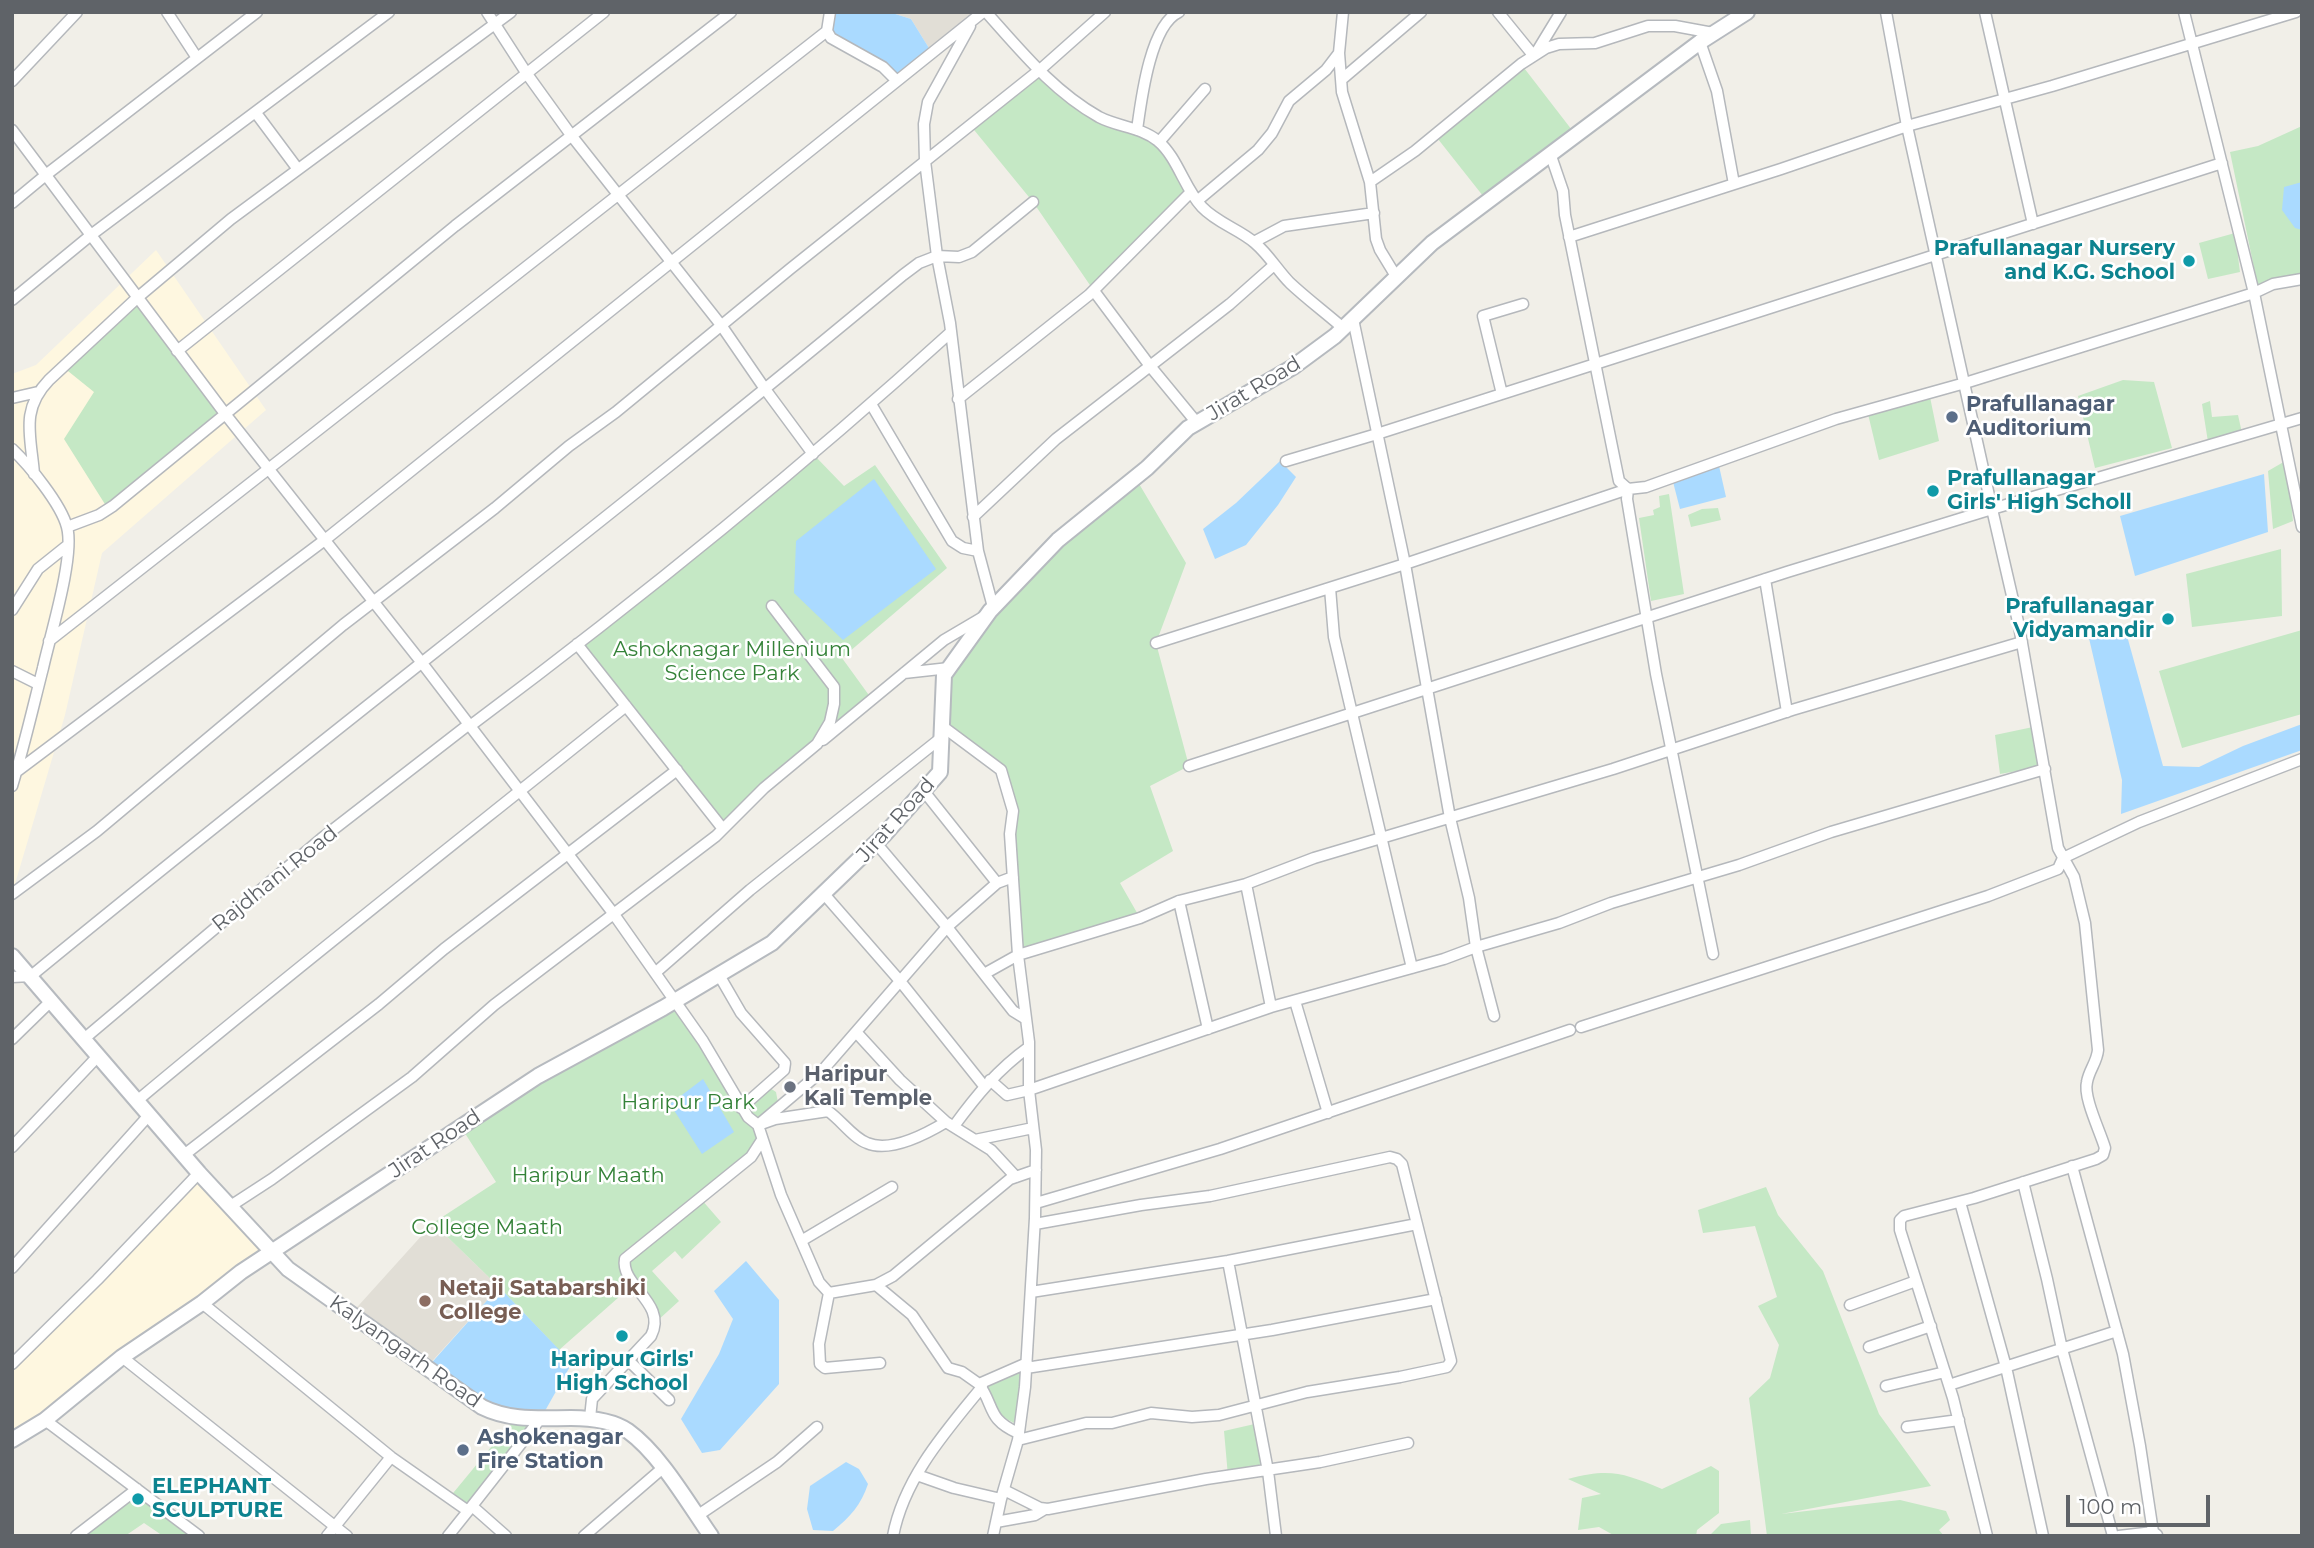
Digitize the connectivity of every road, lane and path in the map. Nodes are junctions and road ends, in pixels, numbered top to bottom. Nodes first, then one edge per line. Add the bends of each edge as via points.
1 (77, 12) edge
2 (167, 12) edge
3 (257, 12) edge
4 (390, 12) edge
5 (487, 12) edge
6 (511, 12) edge
7 (604, 12) edge
8 (731, 12) edge
9 (830, 12) edge
10 (984, 12) edge
11 (1105, 12) edge
12 (1180, 12) edge
13 (1343, 12) edge
14 (1421, 12) edge
15 (1498, 12) edge
16 (1561, 12) edge
17 (1747, 12) edge
18 (1886, 12) edge
19 (1985, 12) edge
20 (2184, 12) edge
21 (2296, 12) edge
22 (973, 20) junction
23 (496, 24) junction
24 (827, 31) junction
25 (1713, 33) junction
26 (1700, 42) junction
27 (2192, 43) junction
28 (1339, 53) junction
29 (1534, 54) junction
30 (197, 58) junction
31 (1038, 71) junction
32 (527, 74) junction
33 (1341, 80) junction
34 (12, 81) edge
35 (897, 81) junction
36 (1205, 89) dead end
37 (2004, 99) junction
38 (256, 113) junction
39 (1907, 126) junction
40 (12, 130) edge
41 (1137, 130) junction
42 (571, 135) junction
43 (1159, 142) junction
44 (1550, 153) junction
45 (925, 161) junction
46 (2222, 163) junction
47 (298, 169) junction
48 (47, 174) junction
49 (1370, 183) junction
50 (1734, 184) junction
51 (617, 196) junction
52 (1194, 197) junction
53 (1033, 202) dead end
54 (12, 203) edge
55 (1374, 213) junction
56 (2032, 224) junction
57 (92, 235) junction
58 (1569, 237) junction
59 (1254, 242) junction
60 (1935, 253) junction
61 (937, 256) junction
62 (671, 261) junction
63 (1274, 265) junction
64 (1397, 278) junction
65 (2302, 279) edge
66 (1094, 291) junction
67 (2254, 293) junction
68 (137, 298) junction
69 (12, 300) edge
70 (1522, 304) dead end
71 (1348, 324) junction
72 (721, 326) junction
73 (951, 332) junction
74 (177, 351) junction
75 (1596, 364) junction
76 (1150, 366) junction
77 (1965, 383) junction
78 (765, 389) junction
79 (37, 392) junction
80 (1502, 394) junction
81 (12, 398) edge
82 (958, 399) junction
83 (872, 404) junction
84 (226, 415) junction
85 (2302, 418) edge
86 (1197, 423) junction
87 (2280, 424) junction
88 (1377, 434) junction
89 (12, 449) edge
90 (813, 454) junction
91 (1286, 461) dead end
92 (269, 468) junction
93 (34, 474) junction
94 (1628, 489) junction
95 (1992, 509) junction
96 (973, 517) junction
97 (67, 527) junction
98 (2302, 527) edge
99 (326, 539) junction
100 (68, 545) junction
101 (978, 551) junction
102 (1405, 564) junction
103 (1765, 579) junction
104 (1329, 588) junction
105 (374, 601) junction
106 (772, 606) dead end
107 (12, 610) edge
108 (990, 611) junction
109 (1647, 618) junction
110 (49, 641) junction
111 (2022, 642) junction
112 (1156, 643) dead end
113 (578, 644) junction
114 (422, 663) junction
115 (949, 668) junction
116 (12, 671) edge
117 (902, 673) junction
118 (38, 684) junction
119 (1428, 688) junction
120 (626, 706) junction
121 (1787, 712) junction
122 (1351, 713) junction
123 (469, 726) junction
124 (942, 732) junction
125 (817, 744) junction
126 (1673, 749) junction
127 (2302, 759) edge
128 (1189, 766) dead end
129 (2045, 769) junction
130 (677, 771) junction
131 (16, 772) junction
132 (12, 786) edge
133 (923, 790) junction
134 (519, 792) junction
135 (1450, 817) junction
136 (723, 829) junction
137 (1383, 839) junction
138 (876, 844) junction
139 (567, 855) junction
140 (2063, 858) junction
141 (1013, 877) junction
142 (1697, 878) junction
143 (997, 883) junction
144 (1246, 884) junction
145 (12, 894) edge
146 (824, 894) junction
147 (1179, 901) junction
148 (613, 913) junction
149 (947, 927) junction
150 (1476, 947) junction
151 (1713, 954) dead end
152 (1018, 955) junction
153 (12, 956) edge
154 (1412, 968) junction
155 (654, 973) junction
156 (984, 974) junction
157 (719, 975) junction
158 (31, 976) junction
159 (12, 977) edge
160 (900, 981) junction
161 (52, 1000) junction
162 (1295, 1001) junction
163 (674, 1002) junction
164 (1271, 1007) junction
165 (1494, 1016) dead end
166 (1026, 1019) junction
167 (1581, 1027) dead end
168 (1208, 1029) junction
169 (1570, 1030) dead end
170 (856, 1032) junction
171 (85, 1038) junction
172 (12, 1039) edge
173 (1029, 1047) junction
174 (99, 1055) junction
175 (987, 1083) junction
176 (1029, 1090) junction
177 (138, 1100) junction
178 (741, 1108) junction
179 (1328, 1113) junction
180 (150, 1114) junction
181 (950, 1124) junction
182 (758, 1125) junction
183 (1033, 1128) junction
184 (762, 1140) junction
185 (975, 1140) junction
186 (12, 1147) edge
187 (184, 1155) junction
188 (2072, 1166) junction
189 (1036, 1170) junction
190 (199, 1173) junction
191 (1016, 1177) junction
192 (2023, 1182) junction
193 (892, 1187) dead end
194 (1960, 1202) junction
195 (1036, 1203) junction
196 (229, 1207) junction
197 (1035, 1224) junction
198 (1417, 1224) junction
199 (801, 1241) junction
200 (270, 1252) junction
201 (1228, 1261) junction
202 (12, 1268) edge
203 (1916, 1281) junction
204 (876, 1285) junction
205 (1031, 1292) junction
206 (829, 1293) junction
207 (1436, 1299) junction
208 (202, 1303) junction
209 (1850, 1305) dead end
210 (1931, 1326) junction
211 (2117, 1331) junction
212 (1243, 1335) junction
213 (1869, 1347) dead end
214 (2062, 1349) junction
215 (122, 1357) junction
216 (628, 1360) junction
217 (880, 1363) dead end
218 (12, 1364) edge
219 (1027, 1365) junction
220 (2006, 1367) junction
221 (1945, 1372) junction
222 (1949, 1385) junction
223 (980, 1386) junction
224 (1886, 1386) dead end
225 (669, 1400) dead end
226 (1256, 1404) junction
227 (541, 1418) junction
228 (590, 1418) junction
229 (45, 1420) junction
230 (1959, 1420) junction
231 (817, 1427) dead end
232 (1908, 1427) dead end
233 (1018, 1437) junction
234 (12, 1440) edge
235 (1408, 1443) dead end
236 (391, 1457) junction
237 (664, 1468) junction
238 (1268, 1471) junction
239 (917, 1475) junction
240 (137, 1489) junction
241 (1002, 1495) junction
242 (470, 1508) junction
243 (1045, 1509) junction
244 (697, 1516) junction
245 (996, 1522) junction
246 (335, 1526) junction
247 (2155, 1534) edge
248 (76, 1536) edge
249 (199, 1536) edge
250 (327, 1536) edge
251 (347, 1536) edge
252 (448, 1536) edge
253 (506, 1536) edge
254 (584, 1536) edge
255 (711, 1536) edge
256 (893, 1536) edge
257 (993, 1536) edge
258 (1276, 1536) edge
259 (1987, 1536) edge
260 (2043, 1536) edge
261 (2113, 1536) edge
262 (2119, 1536) edge

1 - 34 street
2 - 30 street
3 - 30 street
4 - 38 street
5 - 23 street
6 - 23 street
7 - 32 street
8 - 42 street
9 - 24 street
10 - 22 street
10 - 31 street
11 - 31 street
12 - 41 street via 1161,32 1149,64
13 - 28 street
14 - 33 street
15 - 29 street
16 - 29 street
17 - 25 main road, Jirat Road
18 - 39 street
19 - 37 street
20 - 27 street
21 - 27 street
22 - 35 street
22 - 45 street via 928,102
23 - 32 street
23 - 47 street
24 - 35 street
24 - 51 street
25 - 26 main road, Jirat Road
25 - 29 street via 1648,26 1595,43 1559,44
26 - 44 main road, Jirat Road
26 - 50 street via 1717,92
27 - 37 street
27 - 46 street
28 - 33 street
28 - 52 street via 1289,101 1258,150
29 - 49 street
30 - 48 street
31 - 41 street via 1102,119
31 - 45 street
32 - 42 street
32 - 74 street
33 - 49 street via 1345,108
35 - 62 street
36 - 43 street
37 - 39 street
37 - 56 street
38 - 47 street
38 - 57 street
39 - 50 street
39 - 60 street
40 - 48 street
41 - 43 street
42 - 51 street
42 - 84 street
43 - 52 street
44 - 58 street via 1563,191
44 - 64 main road, Jirat Road via 1432,243
45 - 61 street
45 - 72 street
46 - 56 street
46 - 67 street
47 - 68 street
48 - 54 street
48 - 57 street
49 - 55 street
50 - 58 street
51 - 62 street
51 - 92 street
52 - 59 street via 1216,219
52 - 66 street
53 - 61 street via 972,252
55 - 59 street via 1284,226
55 - 64 street via 1376,239
56 - 60 street
57 - 68 street
57 - 69 street
58 - 75 street
59 - 63 street
60 - 75 street
60 - 77 street
61 - 73 street
61 - 78 street via 903,275
62 - 72 street
62 - 99 street
63 - 71 street via 1299,291
63 - 76 street
64 - 71 main road, Jirat Road
65 - 67 street
66 - 76 street
66 - 82 street
67 - 77 street
67 - 87 street
68 - 74 street
68 - 79 street
70 - 80 street via 1483,316
71 - 86 main road, Jirat Road via 1293,367
71 - 88 street
72 - 78 street
72 - 105 street
73 - 82 street
73 - 83 street, Rajdhani Road
74 - 84 street
75 - 80 street
75 - 94 street via 1619,481
76 - 86 street
76 - 96 street via 1056,439
77 - 94 street via 1836,419 1646,487
77 - 95 street
78 - 90 street
78 - 114 street
79 - 81 street
79 - 93 street via 30,418
80 - 88 street
82 - 96 street
83 - 90 street, Rajdhani Road
83 - 101 street via 952,541
84 - 92 street
84 - 97 street via 113,506
85 - 87 street
86 - 108 main road, Jirat Road via 1058,540
87 - 95 street
87 - 98 street
88 - 91 street
88 - 102 street
89 - 93 street
90 - 113 street, Rajdhani Road
92 - 99 street
92 - 110 street
93 - 97 street
94 - 102 street
94 - 109 street
95 - 103 street
95 - 111 street
96 - 101 street
97 - 100 street
99 - 105 street
99 - 131 street
100 - 107 street via 38,569
100 - 110 street
101 - 108 street
102 - 104 street
102 - 119 street
103 - 109 street
103 - 121 street
104 - 112 street
104 - 122 street via 1334,638
105 - 114 street
105 - 145 street via 97,831
106 - 125 street via 834,687 830,722
108 - 115 main road, Jirat Road
108 - 117 street
109 - 119 street
109 - 126 street
110 - 118 street
111 - 121 street
111 - 129 street
113 - 120 street
113 - 123 street, Rajdhani Road
114 - 123 street
114 - 158 street
115 - 117 street
115 - 124 main road, Jirat Road via 944,675
116 - 118 street
117 - 125 street
118 - 131 street
119 - 122 street
119 - 135 street
120 - 130 street
120 - 134 street
121 - 126 street
122 - 128 street
122 - 137 street
123 - 134 street
123 - 171 street, Rajdhani Road via 321,839
124 - 133 main road, Jirat Road via 940,772
124 - 141 street via 1001,770 1013,811
124 - 155 street
125 - 136 street
126 - 135 street
126 - 142 street
127 - 140 street via 2139,822
129 - 140 street
129 - 142 street via 1831,832
130 - 136 street
130 - 139 street
131 - 132 street
133 - 138 main road, Jirat Road
133 - 143 street
134 - 139 street
134 - 177 street via 288,974
135 - 137 street
135 - 150 street
136 - 148 street
137 - 144 street
137 - 154 street
138 - 146 main road, Jirat Road
138 - 149 street
139 - 148 street
139 - 187 street
140 - 167 street via 2059,869 1988,896
140 - 188 street via 2074,877 2085,923 2098,1050 2087,1093 2105,1148 2096,1159
141 - 143 street
141 - 152 street
142 - 150 street
142 - 151 street
143 - 149 street
144 - 147 street
144 - 164 street
146 - 157 main road, Jirat Road via 772,943
146 - 160 street
147 - 152 street via 1140,918
147 - 168 street
148 - 155 street
148 - 196 street via 494,1005 412,1077
149 - 156 street
149 - 160 street
150 - 154 street
150 - 165 street
152 - 156 street
152 - 166 street
153 - 158 main road, Kalyangarh Road
154 - 162 street
155 - 163 street
156 - 166 street via 1013,1011
157 - 163 main road, Jirat Road
157 - 178 street via 741,1013 785,1063 784,1070
158 - 159 street
158 - 161 main road, Kalyangarh Road
160 - 170 street
160 - 175 street
161 - 171 main road, Kalyangarh Road
161 - 172 street
162 - 164 street
162 - 179 street
163 - 178 street via 703,1041
163 - 200 main road, Jirat Road via 538,1076
164 - 168 street
166 - 173 street
168 - 176 street
169 - 179 street
170 - 181 street via 900,1080
170 - 182 street via 822,1071
171 - 174 main road, Kalyangarh Road
173 - 175 street
173 - 176 street
174 - 177 main road, Kalyangarh Road
174 - 186 street
175 - 176 street via 1007,1095
175 - 181 street
176 - 183 street
177 - 180 main road, Kalyangarh Road
178 - 182 street
179 - 195 street
180 - 187 main road, Kalyangarh Road
180 - 202 street
181 - 182 street via 893,1145 865,1143 828,1111
181 - 185 street
182 - 184 street
183 - 185 street
183 - 189 street
184 - 199 street
184 - 216 street via 751,1157 625,1259 625,1270 656,1322 651,1336
185 - 191 street via 992,1150
187 - 190 main road, Kalyangarh Road
188 - 192 street
188 - 211 street
189 - 191 street
189 - 195 street
190 - 196 main road, Kalyangarh Road
190 - 218 street
191 - 204 street via 894,1276
192 - 194 street
192 - 214 street
193 - 199 street
194 - 203 street via 1900,1220
194 - 220 street
195 - 197 street
196 - 200 main road, Kalyangarh Road
197 - 198 street via 1210,1196 1390,1157 1402,1164
197 - 205 street
198 - 201 street
198 - 207 street
199 - 206 street via 818,1282
200 - 208 main road, Jirat Road
200 - 227 main road, Kalyangarh Road via 298,1278 482,1407 515,1418
201 - 205 street
201 - 212 street
203 - 209 street
203 - 210 street
204 - 206 street
204 - 223 street via 912,1315 948,1368
205 - 219 street
206 - 217 street via 819,1344 820,1364 825,1368
207 - 212 street
207 - 226 street via 1450,1354 1447,1367
208 - 215 main road, Jirat Road
208 - 236 street
210 - 213 street
210 - 221 street
211 - 214 street
211 - 247 street
212 - 219 street
212 - 226 street
214 - 220 street
214 - 261 street
215 - 229 main road, Jirat Road
215 - 246 street
216 - 225 street
216 - 228 street via 592,1399
219 - 223 street
219 - 233 street
220 - 222 street
220 - 260 street
221 - 222 street
221 - 224 street
222 - 230 street
223 - 233 street via 991,1412
223 - 239 street
226 - 233 street via 1219,1415 1151,1413
226 - 238 street
227 - 228 main road, Kalyangarh Road
227 - 242 street
228 - 237 main road, Kalyangarh Road via 628,1432
229 - 234 main road, Jirat Road
229 - 240 street
230 - 232 street
230 - 259 street
231 - 244 street via 777,1462
233 - 241 street
235 - 238 street
236 - 242 street
236 - 246 street
237 - 244 main road, Kalyangarh Road
237 - 254 street
238 - 243 street
238 - 258 street
239 - 241 street via 954,1488
239 - 256 street
240 - 248 street
240 - 249 street
241 - 243 street
241 - 245 street
242 - 252 street
242 - 253 street
243 - 245 street
244 - 255 main road, Kalyangarh Road
245 - 257 street
246 - 250 street
246 - 251 street
247 - 262 street

